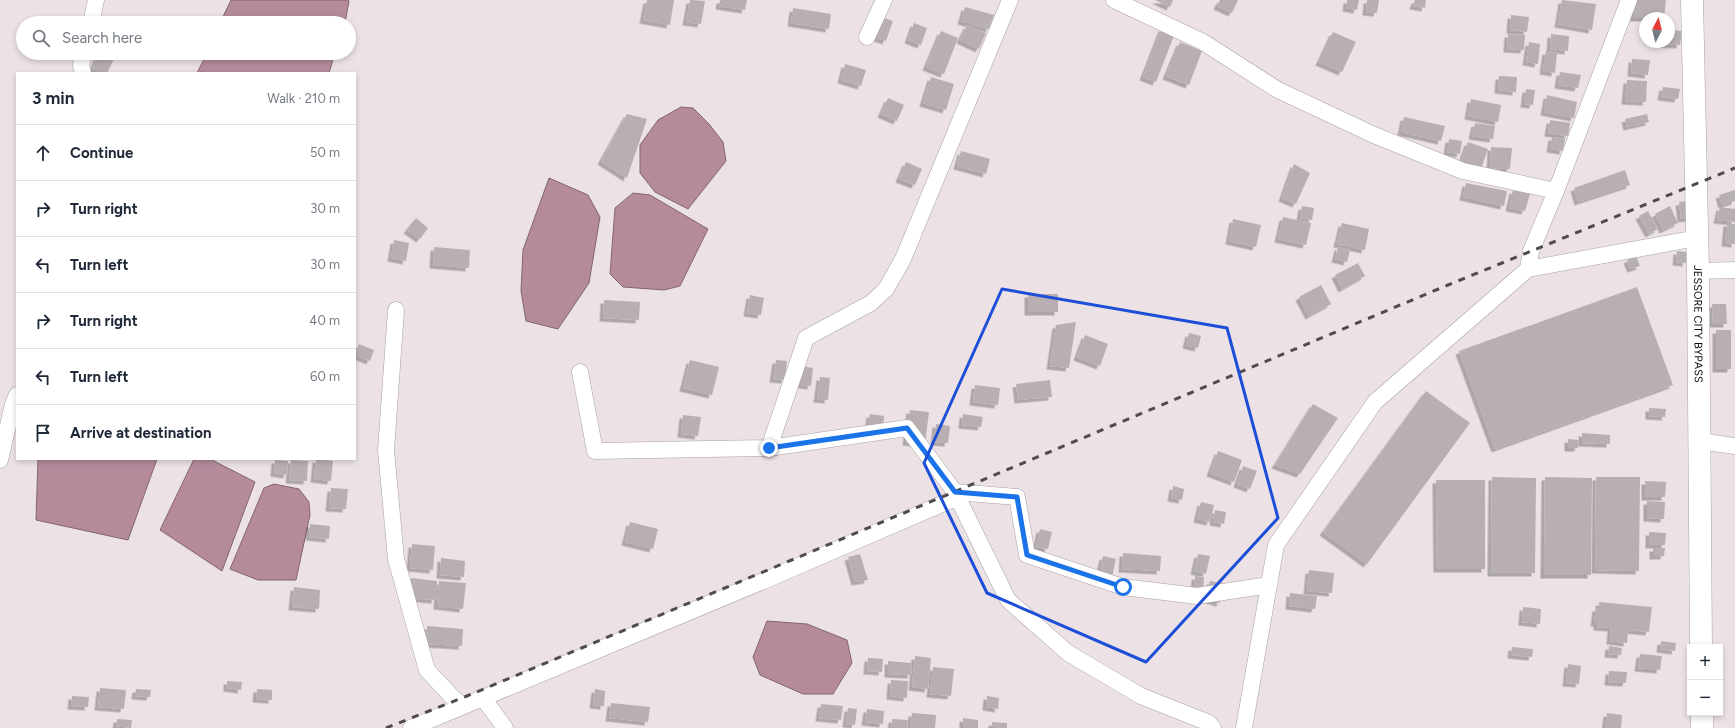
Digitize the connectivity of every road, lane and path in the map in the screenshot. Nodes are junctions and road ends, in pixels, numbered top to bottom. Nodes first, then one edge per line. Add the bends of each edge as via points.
1 (96, 0) edge
2 (884, 0) edge
3 (1010, 0) edge
4 (1114, 0) edge
5 (1629, 0) edge
6 (1692, 0) edge
7 (93, 16) edge
8 (867, 37) dead end
9 (82, 60) edge
10 (83, 72) edge
11 (1556, 191) junction
12 (1697, 238) junction
13 (1528, 269) junction
14 (1735, 270) edge
15 (1698, 271) junction
16 (396, 310) dead end
17 (580, 372) dead end
18 (16, 397) edge
19 (1699, 441) junction
20 (1735, 446) edge
21 (769, 448) junction
22 (0, 460) edge
23 (957, 495) junction
24 (1269, 585) junction
25 (1701, 644) edge
26 (483, 698) junction
27 (464, 706) junction
28 (1702, 716) edge
29 (411, 728) edge
30 (505, 728) edge
31 (1213, 728) edge
32 (1244, 728) edge
33 (1702, 728) edge

1 - 7 street
2 - 8 street
3 - 21 street via 903,259 886,289 871,303 806,338
4 - 11 street via 1203,42 1278,90 1374,136 1463,171
5 - 11 street
6 - 12 highway, JESSORE CITY BYPASS
9 - 10 street
11 - 13 street via 1531,251
12 - 13 street
12 - 15 highway, JESSORE CITY BYPASS
13 - 24 street via 1375,402 1276,545
14 - 15 street
15 - 19 highway, JESSORE CITY BYPASS
16 - 27 street via 386,450 396,559 427,670
17 - 21 street via 595,451
18 - 22 street
19 - 20 street
19 - 25 highway, JESSORE CITY BYPASS
21 - 23 street via 907,428
23 - 24 street via 1017,497 1027,555 1123,587 1197,596
23 - 26 street via 768,579
23 - 31 street via 1008,600 1068,653 1141,696 1209,723
24 - 32 street
26 - 27 street
26 - 30 street
27 - 29 street
28 - 33 highway

